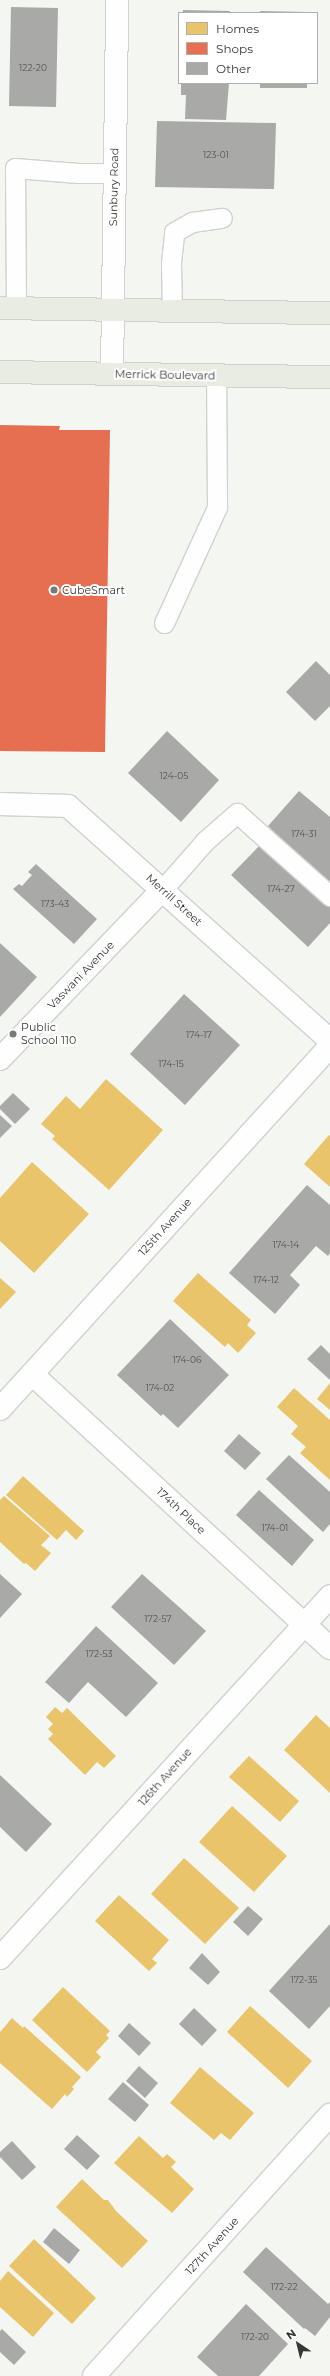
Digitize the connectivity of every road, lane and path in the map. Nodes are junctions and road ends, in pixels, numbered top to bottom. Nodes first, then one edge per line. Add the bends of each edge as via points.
1 (117, 0) edge
2 (7, 168) edge
3 (114, 174) junction
4 (222, 218) dead end
5 (7, 240) edge
6 (8, 308) edge
7 (113, 310) junction
8 (172, 311) junction
9 (330, 313) edge
10 (0, 372) edge
11 (112, 374) junction
12 (216, 376) junction
13 (330, 378) edge
14 (164, 623) dead end
15 (0, 804) edge
16 (162, 890) junction
17 (330, 896) edge
18 (330, 1040) edge
19 (330, 1046) edge
20 (0, 1059) edge
21 (32, 1374) junction
22 (0, 1409) edge
23 (330, 1596) edge
24 (304, 1624) junction
25 (330, 1648) edge
26 (0, 1958) edge
27 (330, 2115) edge
28 (94, 2376) edge

1 - 3 street, Sunbury Road
2 - 3 lane
2 - 5 lane
3 - 7 street, Sunbury Road
4 - 8 lane via 192,222 174,232 171,263
5 - 6 lane
6 - 7 main road
7 - 8 main road
7 - 11 street, Sunbury Road
8 - 9 main road
10 - 11 main road, Merrick Boulevard
11 - 12 main road, Merrick Boulevard
12 - 13 main road, Merrick Boulevard
12 - 14 lane via 217,507
15 - 16 street, Merrill Street via 68,806
16 - 17 lane via 205,841 237,813
16 - 18 street, Merrill Street
16 - 20 street, Vaswani Avenue
19 - 21 street, 125th Avenue
21 - 22 street, 125th Avenue
21 - 24 street, 174th Place
23 - 24 street, 126th Avenue
24 - 25 street, 174th Place
24 - 26 street, 126th Avenue
27 - 28 street, 127th Avenue

